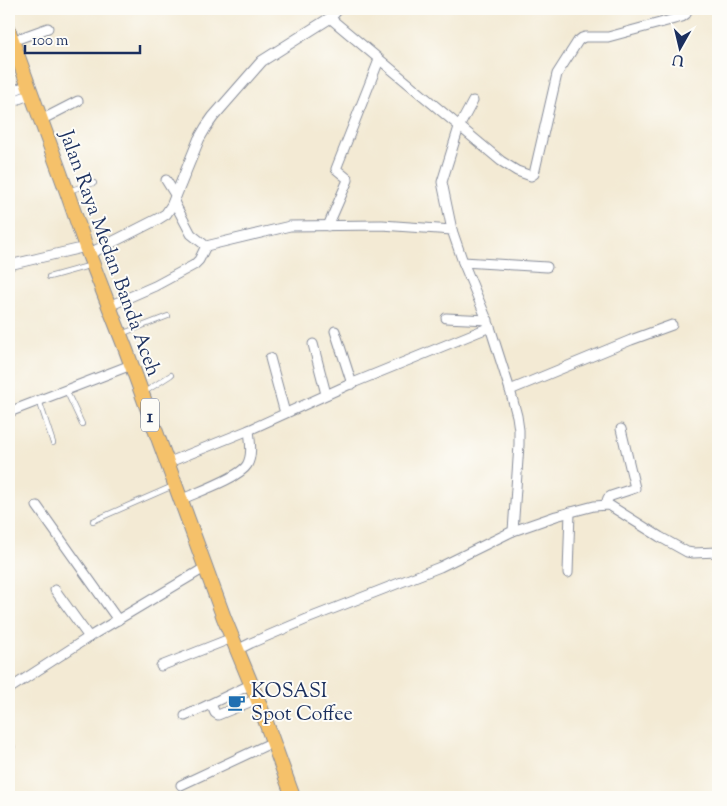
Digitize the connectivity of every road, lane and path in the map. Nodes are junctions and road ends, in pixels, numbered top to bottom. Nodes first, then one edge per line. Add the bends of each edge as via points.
1 (338, 9) edge
2 (688, 9) edge
3 (330, 18) junction
4 (48, 28) dead end
5 (10, 36) edge
6 (380, 60) junction
7 (29, 90) junction
8 (9, 93) edge
9 (78, 101) dead end
10 (473, 101) dead end
11 (9, 104) edge
12 (40, 120) junction
13 (459, 127) junction
14 (166, 180) dead end
15 (94, 183) dead end
16 (67, 192) junction
17 (175, 199) junction
18 (328, 226) junction
19 (452, 230) junction
20 (206, 246) junction
21 (89, 255) junction
22 (463, 262) junction
23 (9, 265) edge
24 (547, 267) dead end
25 (49, 277) dead end
26 (109, 306) junction
27 (168, 316) dead end
28 (446, 318) dead end
29 (489, 324) junction
30 (672, 325) dead end
31 (335, 331) dead end
32 (120, 334) junction
33 (313, 344) dead end
34 (270, 358) dead end
35 (131, 365) junction
36 (171, 375) dead end
37 (352, 384) junction
38 (66, 390) junction
39 (510, 390) junction
40 (142, 394) junction
41 (326, 394) junction
42 (39, 400) junction
43 (9, 412) edge
44 (286, 413) junction
45 (82, 424) dead end
46 (622, 429) dead end
47 (249, 430) junction
48 (53, 443) dead end
49 (167, 463) junction
50 (175, 485) junction
51 (180, 500) junction
52 (606, 504) junction
53 (37, 506) dead end
54 (570, 512) junction
55 (93, 521) dead end
56 (513, 531) junction
57 (718, 552) edge
58 (206, 567) junction
59 (568, 574) dead end
60 (55, 590) dead end
61 (118, 620) junction
62 (89, 637) junction
63 (235, 644) junction
64 (161, 666) dead end
65 (252, 684) junction
66 (9, 688) edge
67 (257, 699) junction
68 (211, 704) junction
69 (184, 716) dead end
70 (273, 742) junction
71 (181, 785) dead end
72 (288, 796) edge

1 - 3 street
2 - 13 street via 682,17 608,37 585,37 578,41 557,74 532,176 501,161
3 - 6 street
3 - 17 street via 262,61 213,117 202,133
4 - 5 street
5 - 7 highway, Jalan Raya Medan Banda Aceh / 1
6 - 13 street
6 - 18 street via 336,169 348,180
7 - 8 street
7 - 11 street
7 - 12 highway, Jalan Raya Medan Banda Aceh / 1
9 - 12 street
10 - 13 street
12 - 16 highway, Jalan Raya Medan Banda Aceh / 1
13 - 19 street via 442,182
14 - 17 street
15 - 16 lane
16 - 21 highway, Jalan Raya Medan Banda Aceh / 1
17 - 20 street via 191,234
17 - 21 street via 168,212 158,219
18 - 19 street
18 - 20 street via 286,227
19 - 22 street
20 - 26 street via 194,265
21 - 23 street
21 - 25 lane
21 - 26 highway, Jalan Raya Medan Banda Aceh / 1
22 - 24 street
22 - 29 street
26 - 32 highway, Jalan Raya Medan Banda Aceh / 1
27 - 32 lane
28 - 29 street
29 - 37 street
29 - 39 street
30 - 39 street
31 - 37 street
32 - 35 highway, Jalan Raya Medan Banda Aceh / 1
33 - 41 street
34 - 44 street
35 - 38 street
35 - 40 highway, Jalan Raya Medan Banda Aceh / 1
36 - 40 lane
37 - 41 street
38 - 42 street
38 - 45 lane
39 - 56 street via 519,437
40 - 49 highway, Jalan Raya Medan Banda Aceh / 1
41 - 44 street
42 - 43 street
42 - 48 lane
44 - 47 street
46 - 52 street via 635,488 611,496
47 - 49 street
47 - 51 street via 250,458 245,468 231,478
49 - 50 highway, Jalan Raya Medan Banda Aceh / 1
50 - 51 highway, Jalan Raya Medan Banda Aceh / 1
50 - 55 lane
51 - 58 highway, Jalan Raya Medan Banda Aceh / 1
52 - 54 street
52 - 57 street via 687,552
53 - 61 street
54 - 56 street
54 - 59 street
56 - 63 street via 440,567 251,643
58 - 61 street
58 - 63 highway, Jalan Raya Medan Banda Aceh / 1
60 - 62 street
61 - 62 street
62 - 66 street
63 - 64 street
63 - 65 highway, Jalan Raya Medan Banda Aceh / 1
65 - 67 highway, Jalan Raya Medan Banda Aceh / 1
65 - 68 street
67 - 68 street via 218,715
67 - 70 highway, Jalan Raya Medan Banda Aceh / 1
68 - 69 street
70 - 71 street
70 - 72 highway, Jalan Raya Medan Banda Aceh / 1

